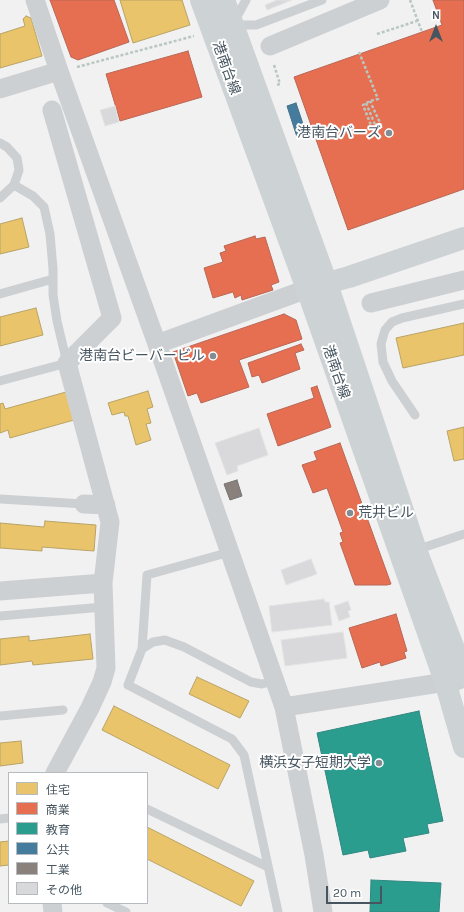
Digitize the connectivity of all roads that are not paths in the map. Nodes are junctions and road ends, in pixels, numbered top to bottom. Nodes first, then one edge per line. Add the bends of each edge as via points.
1 (35, 0) edge
2 (201, 0) edge
3 (224, 0) edge
4 (246, 0) edge
5 (322, 0) edge
6 (380, 0) edge
7 (218, 30) junction
8 (274, 54) road end
9 (59, 71) junction
10 (0, 90) edge
11 (52, 110) dead end
12 (0, 143) edge
13 (14, 185) junction
14 (0, 198) edge
15 (464, 238) edge
16 (53, 279) junction
17 (464, 280) edge
18 (317, 286) junction
19 (0, 294) edge
20 (371, 304) dead end
21 (464, 304) edge
22 (157, 344) junction
23 (66, 363) junction
24 (0, 381) edge
25 (415, 415) dead end
26 (0, 499) edge
27 (84, 504) joint
28 (106, 505) junction
29 (464, 534) edge
30 (416, 550) junction
31 (230, 552) junction
32 (103, 583) junction
33 (0, 591) edge
34 (103, 607) junction
35 (0, 616) edge
36 (142, 649) junction
37 (458, 678) edge
38 (274, 681) junction
39 (284, 707) junction
40 (63, 710) dead end
41 (0, 716) edge
42 (464, 747) edge
43 (56, 772) edge
44 (148, 809) edge
45 (268, 867) junction
46 (109, 904) edge
47 (126, 912) edge
48 (278, 912) edge
49 (323, 912) edge

1 - 9 street
2 - 7 street, 港南台線
3 - 7 street, 港南台線
4 - 7 lane
5 - 7 lane via 256,25
6 - 8 street
7 - 18 street, 港南台線
9 - 10 street
9 - 22 street
11 - 23 street via 112,318
12 - 13 lane via 7,146 17,158 19,170
13 - 14 lane
13 - 16 lane via 33,196 44,208 50,234
15 - 18 street
16 - 19 lane
16 - 23 lane via 57,321
17 - 20 street
18 - 22 street
18 - 30 street, 港南台線
18 - 37 street, 港南台線
21 - 25 lane via 402,318 392,322 385,330 381,344 383,362 392,381
22 - 31 street
23 - 24 lane
23 - 28 street
26 - 27 lane
27 - 28 street
28 - 32 street via 110,522
29 - 30 lane
30 - 37 street, 港南台線
31 - 36 lane via 147,575
31 - 38 street
32 - 33 street
32 - 34 street
34 - 35 lane
34 - 43 street via 106,668 102,682
36 - 38 lane via 153,642 164,640 184,647 251,682 262,684
36 - 45 lane via 128,685 232,739 244,755
37 - 39 street
37 - 42 street, 港南台線
38 - 39 street
39 - 49 street
40 - 41 lane
44 - 45 lane
45 - 48 lane
46 - 47 lane

